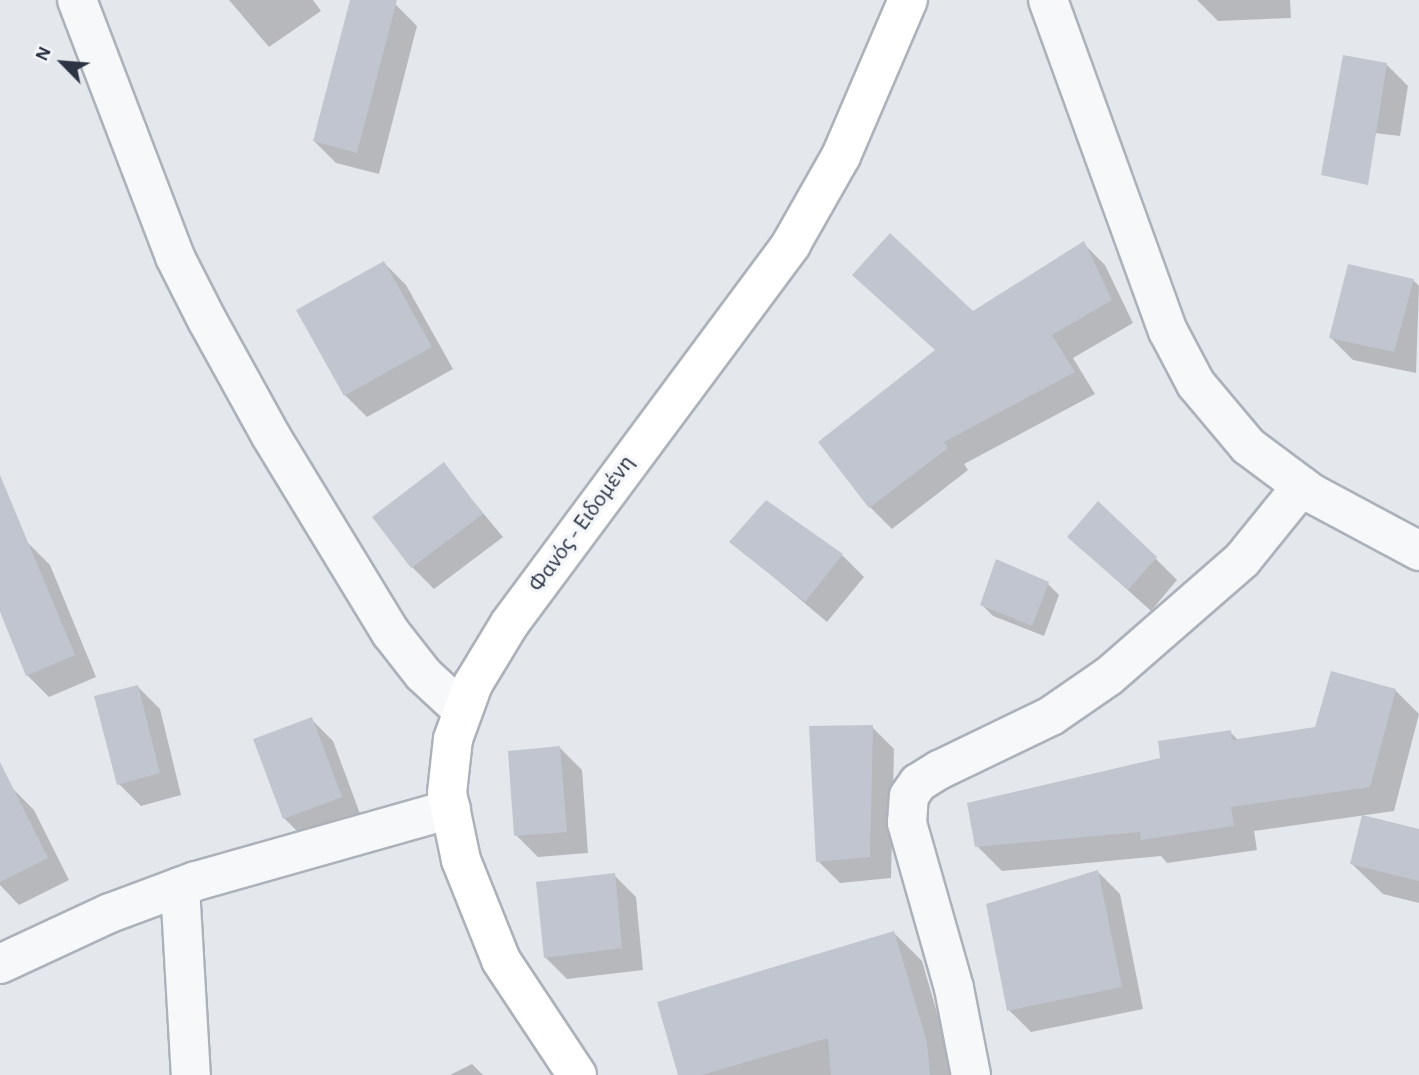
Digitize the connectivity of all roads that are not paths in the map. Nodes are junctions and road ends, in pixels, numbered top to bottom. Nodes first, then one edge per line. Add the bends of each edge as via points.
1 (77, 0) edge
2 (908, 0) edge
3 (1048, 0) edge
4 (1301, 486) junction
5 (1419, 551) edge
6 (463, 711) junction
7 (451, 809) junction
8 (180, 887) junction
9 (0, 964) edge
10 (191, 1075) edge
11 (577, 1075) edge
12 (971, 1075) edge

1 - 6 street via 175,257 207,320 271,436 391,633 423,674
2 - 6 street, Φανός - Ειδομένη via 846,144 792,244 510,623 473,684
3 - 4 street via 1173,342 1214,408 1248,446
4 - 5 street
4 - 12 street via 1242,560 1109,676 1040,722 939,770 918,783 909,796 907,823 954,988
6 - 7 street, Φανός - Ειδομένη via 453,739 447,793
7 - 8 street
7 - 11 street, Φανός - Ειδομένη via 461,860 501,960
8 - 9 street via 110,913
8 - 10 street

